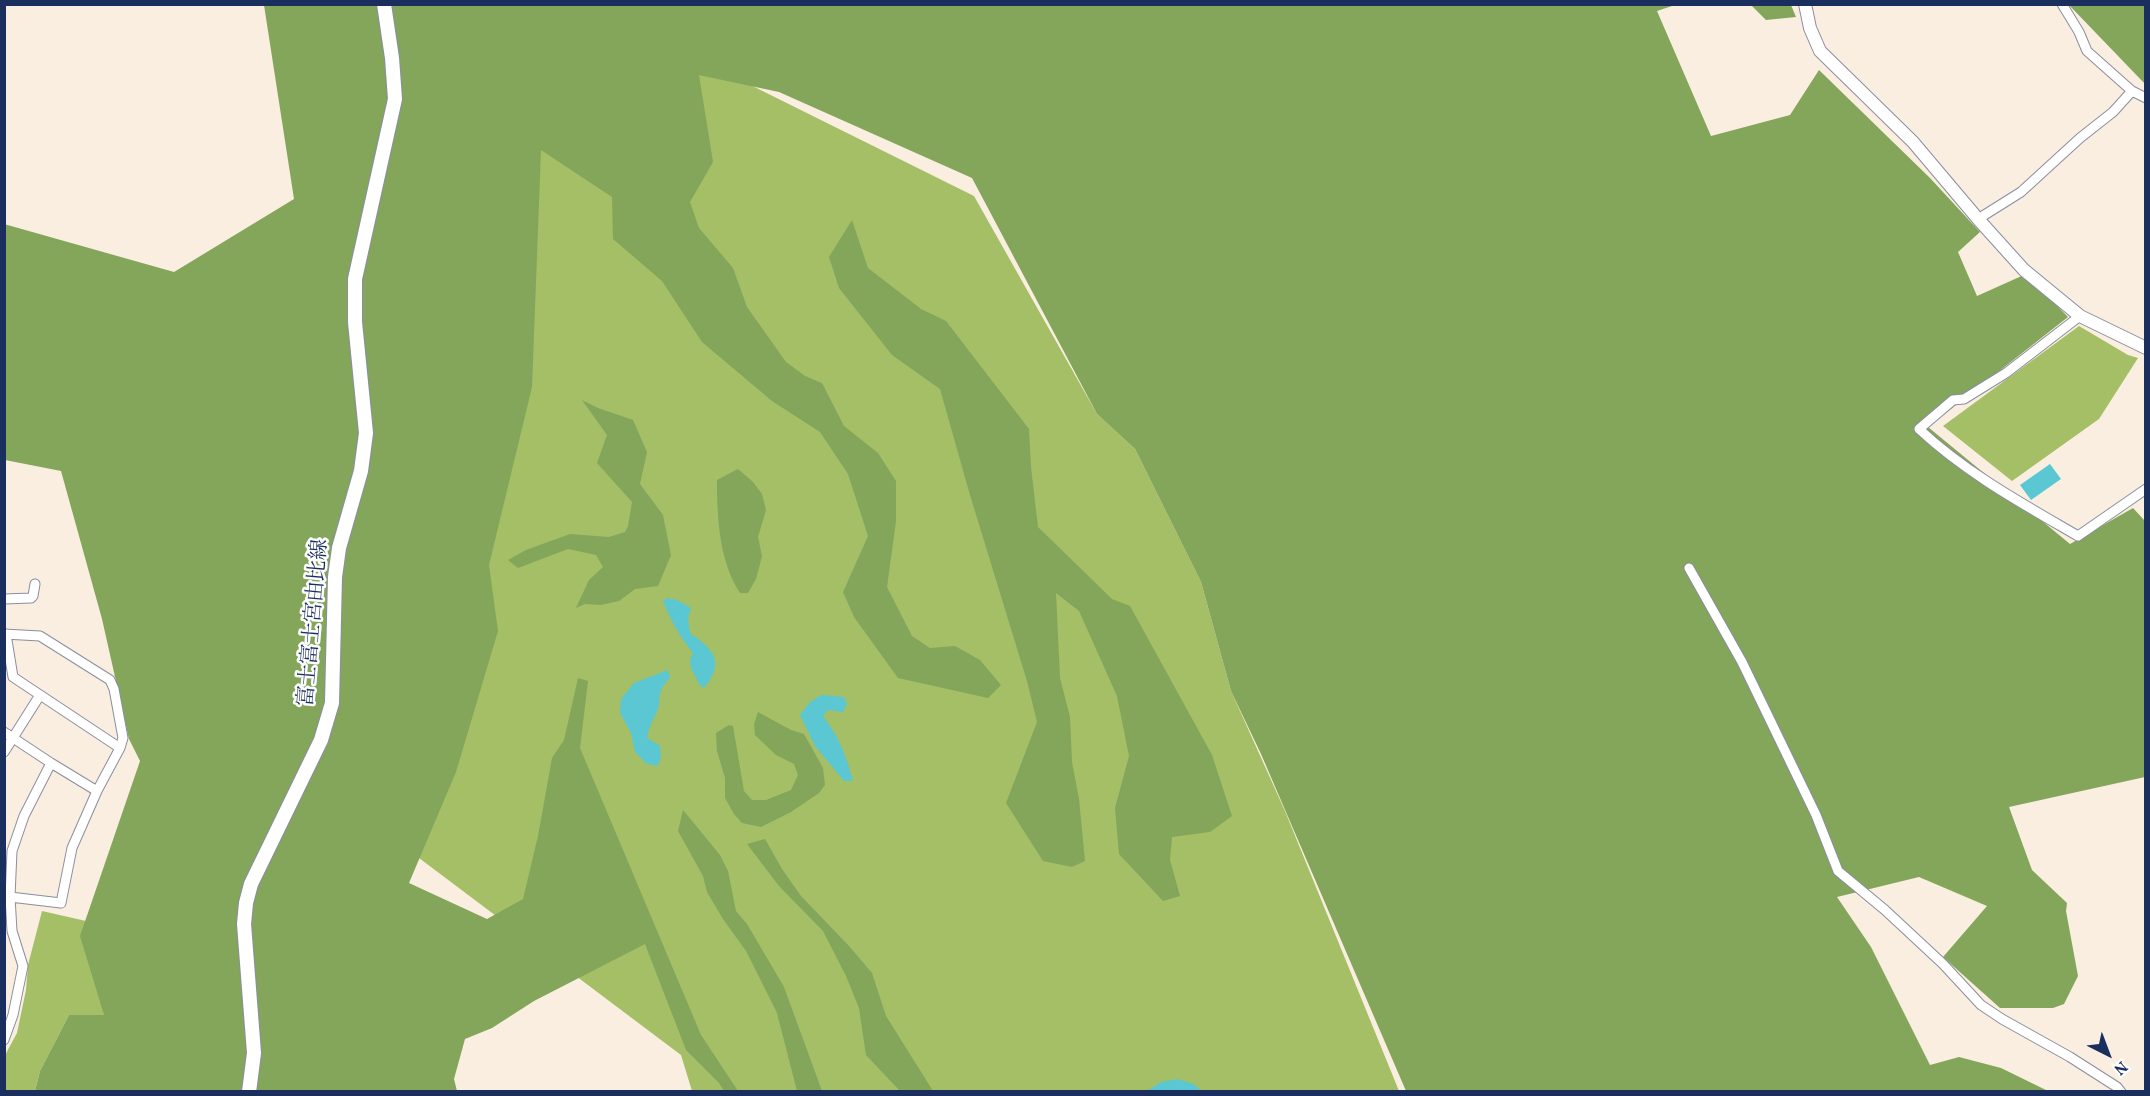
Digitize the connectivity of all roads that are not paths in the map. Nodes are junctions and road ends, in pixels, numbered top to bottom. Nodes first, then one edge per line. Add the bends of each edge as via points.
1 (384, 4) edge
2 (1805, 4) edge
3 (2062, 4) edge
4 (2132, 91) junction
5 (2145, 98) edge
6 (1978, 219) junction
7 (2080, 316) junction
8 (2145, 348) edge
9 (2145, 489) edge
10 (1689, 568) dead end
11 (35, 584) dead end
12 (4, 599) edge
13 (5, 634) edge
14 (40, 695) junction
15 (4, 732) edge
16 (13, 738) junction
17 (120, 748) junction
18 (4, 752) edge
19 (51, 763) junction
20 (97, 791) junction
21 (8, 849) edge
22 (10, 897) junction
23 (4, 1040) edge
24 (249, 1092) edge
25 (2121, 1092) edge

1 - 24 main road, 富士富士宮由比線 via 395,99 356,279 366,433 361,471 339,548 335,577 332,704 321,740 251,884 246,903 244,924 254,1053
2 - 6 street via 1820,51 1913,142
3 - 4 street via 2087,51
4 - 5 street
4 - 6 street via 2114,112 2020,192
6 - 7 street via 2024,270
7 - 8 street
7 - 9 street via 2006,373 1964,399 1953,400 1919,429 1994,487 2078,536
10 - 25 street via 1742,662 1838,871 1943,964 1981,1005
11 - 12 street via 31,598
13 - 14 street via 13,676
13 - 17 street via 40,636 110,680 123,738
14 - 16 street
14 - 17 street
15 - 16 street
16 - 18 street
16 - 19 street
17 - 20 street
19 - 20 street
19 - 21 street
20 - 22 street via 72,848 61,903
21 - 22 street
22 - 23 street via 12,931 23,966

